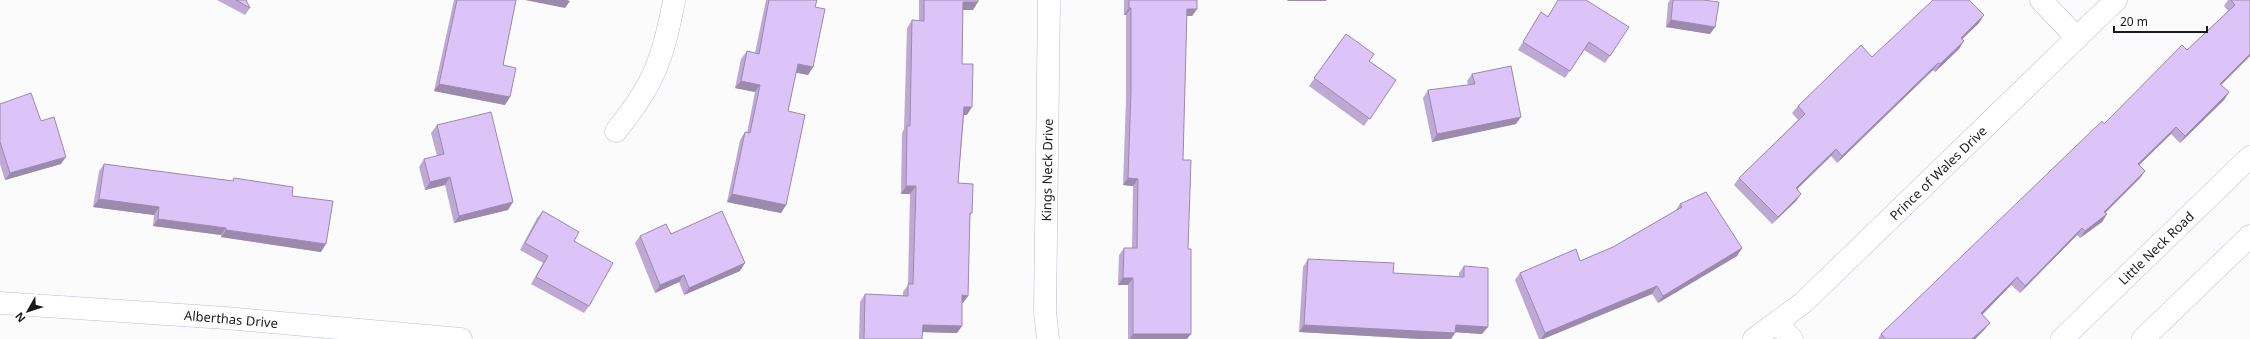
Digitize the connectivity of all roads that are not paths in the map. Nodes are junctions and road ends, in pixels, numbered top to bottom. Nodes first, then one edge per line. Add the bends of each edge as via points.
1 (674, 0) edge
2 (1049, 0) edge
3 (2040, 0) edge
4 (2116, 0) edge
5 (2077, 38) junction
6 (616, 131) dead end
7 (2250, 157) edge
8 (2250, 236) edge
9 (0, 303) edge
10 (1778, 323) junction
11 (461, 339) edge
12 (1048, 339) edge
13 (1754, 339) edge
14 (1792, 339) edge
15 (2062, 339) edge
16 (2143, 339) edge

1 - 6 street via 668,34 656,72 636,106
2 - 12 street, Kings Neck Drive via 1045,312
3 - 5 street
4 - 5 street, Prince of Wales Drive
5 - 10 street, Prince of Wales Drive via 1804,302
7 - 15 street, Little Neck Road
8 - 16 street
9 - 11 street, Alberthas Drive via 226,318
10 - 13 street, Prince of Wales Drive
10 - 14 street

